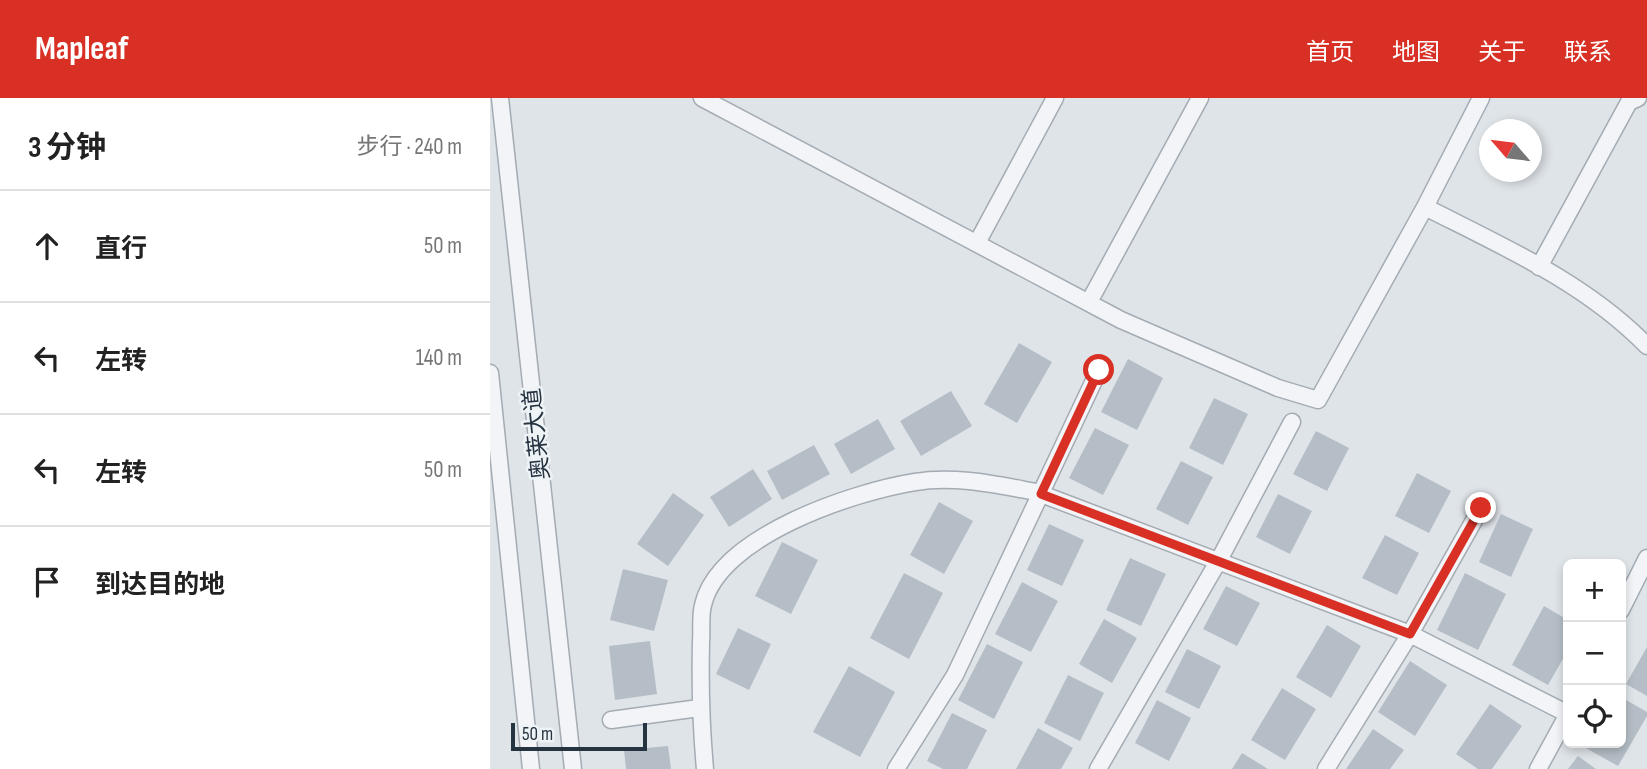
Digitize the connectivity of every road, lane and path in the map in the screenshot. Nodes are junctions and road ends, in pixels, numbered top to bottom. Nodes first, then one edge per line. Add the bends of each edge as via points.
1 (500, 98) edge
2 (702, 98) edge
3 (1055, 98) edge
4 (1200, 98) edge
5 (1481, 98) edge
6 (1639, 98) edge
7 (1425, 206) junction
8 (977, 243) junction
9 (1539, 267) junction
10 (1089, 303) junction
11 (1647, 346) edge
12 (1099, 370) dead end
13 (490, 373) edge
14 (1292, 422) dead end
15 (1041, 494) junction
16 (1481, 508) dead end
17 (1647, 558) edge
18 (1219, 560) junction
19 (1641, 585) edge
20 (1626, 604) edge
21 (1410, 634) junction
22 (699, 708) junction
23 (1563, 710) edge
24 (611, 720) dead end
25 (1563, 722) edge
26 (531, 769) edge
27 (573, 769) edge
28 (705, 769) edge
29 (896, 769) edge
30 (1098, 769) edge
31 (1326, 769) edge
32 (1538, 769) edge

1 - 27 street, 奥莱大道
2 - 8 street
3 - 8 street
4 - 10 street
5 - 7 street
6 - 9 street via 1629,102
7 - 9 street
7 - 10 street via 1318,400 1278,388
8 - 10 street
9 - 11 street via 1618,316
12 - 15 street
13 - 26 street, 奥莱大道
14 - 18 street
15 - 18 street
15 - 22 street via 988,483 916,481 830,503 761,536 721,571 703,604
15 - 29 street via 955,675
16 - 21 street
17 - 19 street
18 - 21 street
18 - 30 street
19 - 20 street
21 - 23 street
21 - 31 street
22 - 24 street
22 - 28 street
25 - 32 street

